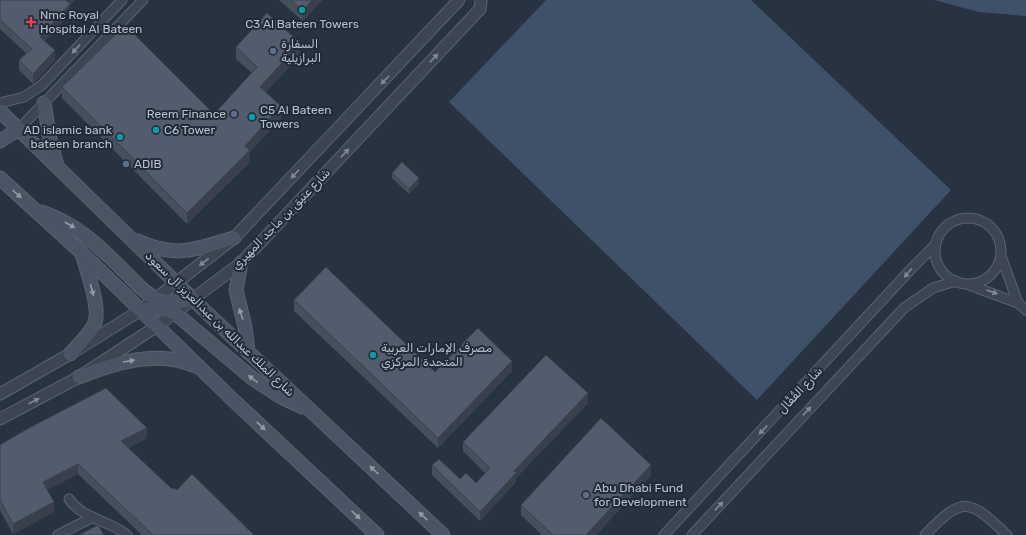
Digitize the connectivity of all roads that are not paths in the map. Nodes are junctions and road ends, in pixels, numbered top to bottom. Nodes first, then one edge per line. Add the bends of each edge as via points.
1 (122, 0) edge
2 (143, 0) edge
3 (459, 0) edge
4 (481, 0) edge
5 (0, 103) edge
6 (44, 104) junction
7 (0, 111) edge
8 (19, 129) junction
9 (0, 141) edge
10 (57, 166) junction
11 (0, 178) edge
12 (35, 209) junction
13 (130, 237) junction
14 (234, 238) junction
15 (936, 245) junction
16 (82, 253) junction
17 (1001, 256) junction
18 (241, 263) junction
19 (960, 282) junction
20 (177, 283) junction
21 (156, 299) junction
22 (193, 299) junction
23 (1018, 303) junction
24 (141, 310) junction
25 (1026, 310) edge
26 (175, 313) junction
27 (157, 326) junction
28 (248, 352) junction
29 (70, 354) junction
30 (205, 372) junction
31 (79, 377) junction
32 (0, 394) edge
33 (311, 411) junction
34 (0, 419) edge
35 (69, 499) dead end
36 (93, 517) junction
37 (58, 535) edge
38 (127, 535) edge
39 (377, 535) edge
40 (443, 535) edge
41 (664, 535) edge
42 (692, 535) edge
43 (925, 535) edge
44 (1007, 535) edge

1 -> 5 street via 42,86 24,97
2 - 6 street
3 -> 14 street, شارع عتيق بن ماجد المهيري
18 -> 4 street, شارع عتيق بن ماجد المهيري via 480,9
6 - 8 street
6 - 10 main road
7 - 8 main road, شارع الملك عبدالله بن عبدالعزيز آل سعود
8 - 9 main road
8 - 10 main road, شارع الملك عبدالله بن عبدالعزيز آل سعود
10 - 13 main road, شارع الملك عبدالله بن عبدالعزيز آل سعود
11 -> 12 main road
12 - 16 main road
12 -> 21 main road via 60,219 84,233
13 - 14 main road via 154,248 180,252
13 - 20 main road, شارع الملك عبدالله بن عبدالعزيز آل سعود
14 -> 20 street, شارع عتيق بن ماجد المهيري
15 - 17 street via 938,236 950,223 974,218 995,232 999,239
15 - 19 street via 935,254 942,270
15 -> 41 street, شارع القُفَّال
16 - 24 main road
16 -> 29 main road via 96,319 88,334
17 - 19 street via 988,277 981,281
17 - 23 street
18 - 22 street, شارع عتيق بن ماجد المهيري
28 -> 18 main road via 236,290
19 -> 23 street
42 -> 19 street, شارع القُفَّال via 904,308 928,291
20 - 21 street, شارع عتيق بن ماجد المهيري
20 - 22 main road, شارع الملك عبدالله بن عبدالعزيز آل سعود
21 - 22 main road via 174,302
21 - 24 street, شارع عتيق بن ماجد المهيري
22 - 26 street, شارع عتيق بن ماجد المهيري
22 - 28 main road, شارع الملك عبدالله بن عبدالعزيز آل سعود
23 - 25 street
24 - 26 main road via 158,308
24 - 27 main road
24 - 29 street, شارع عتيق بن ماجد المهيري
26 - 27 street, شارع عتيق بن ماجد المهيري
33 -> 26 main road via 280,397 252,378
27 - 30 main road
27 - 31 street, شارع عتيق بن ماجد المهيري
28 - 33 main road, شارع الملك عبدالله بن عبدالعزيز آل سعود
29 - 32 street, شارع عتيق بن ماجد المهيري
31 -> 30 main road via 113,364 157,358 178,360
30 -> 39 main road
34 -> 31 street, شارع عتيق بن ماجد المهيري
40 -> 33 main road, شارع الملك عبدالله بن عبدالعزيز آل سعود
35 - 36 street via 77,509
36 - 37 street
36 - 38 street via 112,524
43 - 44 street via 949,511 967,506 980,510

